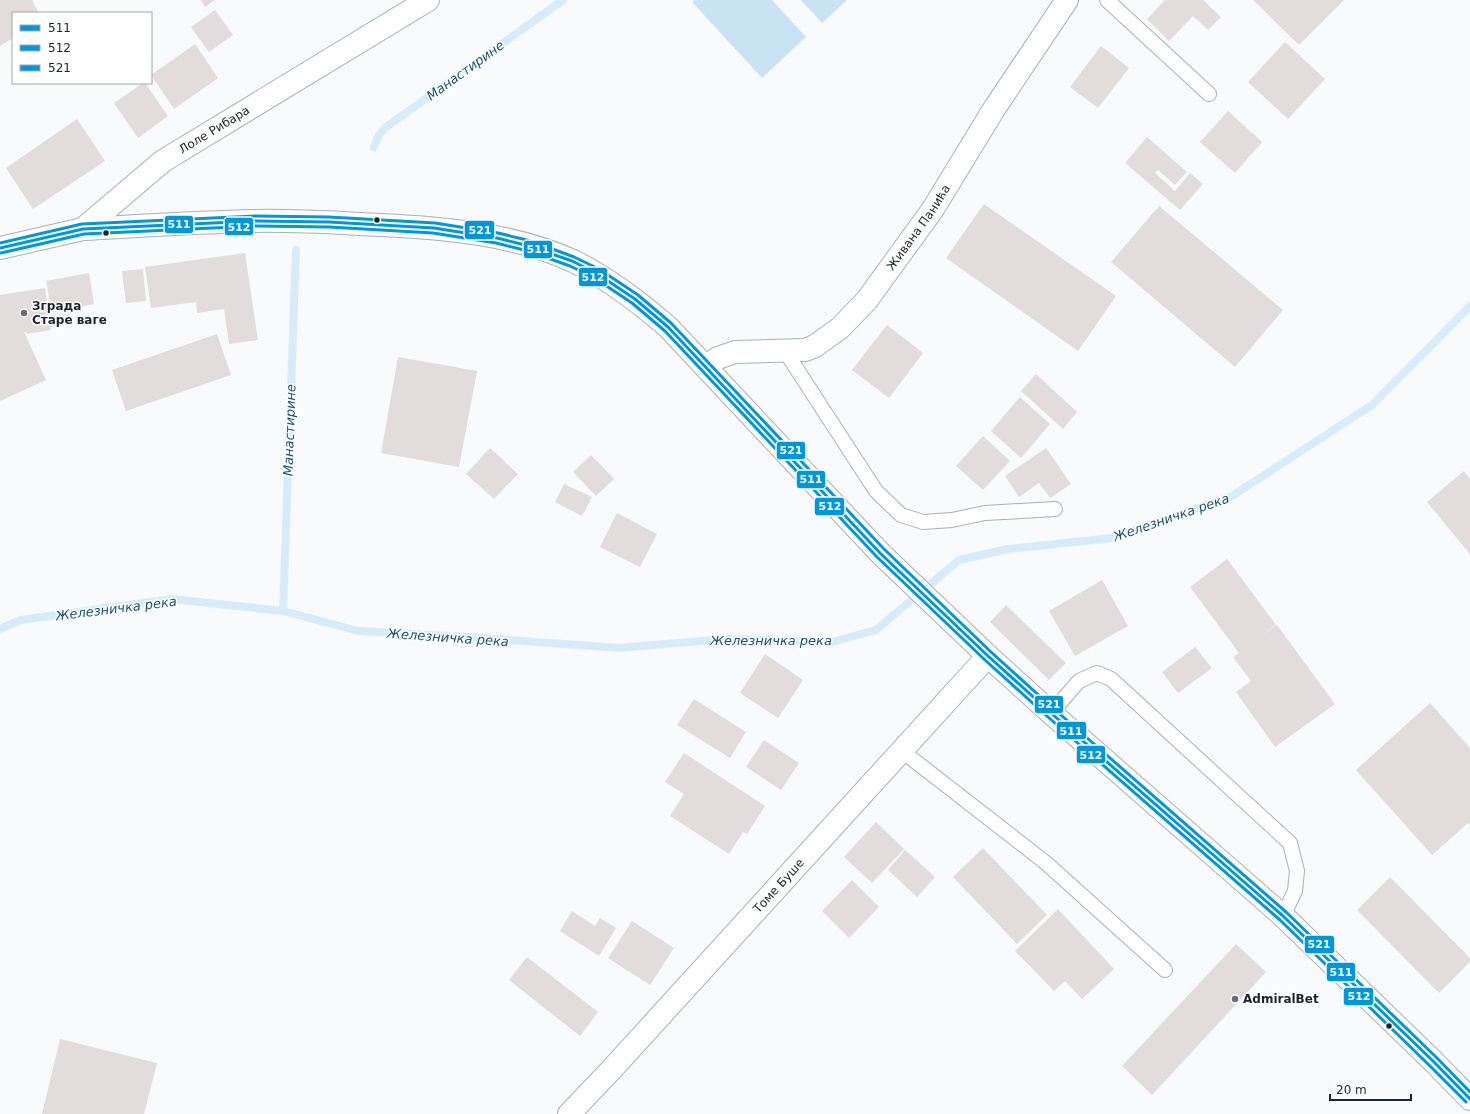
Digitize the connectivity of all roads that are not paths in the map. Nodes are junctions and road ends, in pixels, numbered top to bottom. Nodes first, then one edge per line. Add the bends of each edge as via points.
1 (428, 0) edge
2 (1067, 0) edge
3 (1107, 0) edge
4 (1209, 94) dead end
5 (83, 229) junction
6 (0, 248) edge
7 (785, 351) junction
8 (706, 366) junction
9 (1055, 509) dead end
10 (988, 656) junction
11 (1051, 713) junction
12 (902, 751) junction
13 (1283, 916) junction
14 (1165, 970) dead end
15 (1470, 1099) edge
16 (569, 1114) edge

1 - 5 main road, Лоле Рибара via 163,161
2 - 7 main road, Живана Панића via 994,109 933,209 867,300 840,328 815,346 804,350
3 - 4 lane
5 - 6 main road, Лоле Рибара
5 - 8 main road via 256,221 329,222 434,228 497,238 547,251 596,273 652,313
7 - 8 main road, Живана Панића via 735,352
7 - 9 lane via 876,491 901,515 923,522 952,520 985,513
8 - 10 main road via 840,512
10 - 11 main road
10 - 12 main road, Томе Буше
11 - 13 main road
11 - 13 lane via 1079,680 1097,673 1111,678 1290,843 1297,871 1295,891
12 - 14 lane via 1046,863
12 - 16 main road, Томе Буше
13 - 15 main road via 1423,1050

